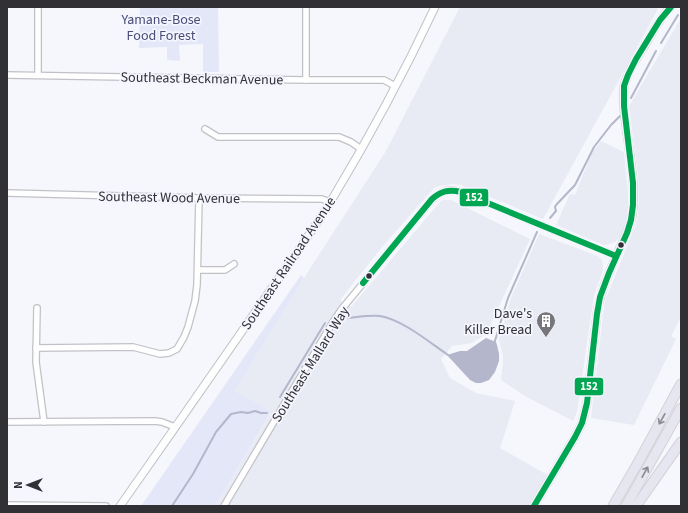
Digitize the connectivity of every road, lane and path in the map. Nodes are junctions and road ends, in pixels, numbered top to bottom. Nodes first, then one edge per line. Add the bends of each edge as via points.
1 (38, 7) edge
2 (306, 7) edge
3 (436, 7) edge
4 (671, 7) edge
5 (7, 75) edge
6 (38, 75) junction
7 (306, 80) junction
8 (395, 86) junction
9 (205, 129) dead end
10 (361, 148) junction
11 (7, 193) edge
12 (199, 198) junction
13 (330, 202) junction
14 (616, 256) junction
15 (234, 264) dead end
16 (198, 270) junction
17 (37, 308) dead end
18 (36, 348) junction
19 (681, 384) edge
20 (681, 408) edge
21 (7, 422) edge
22 (44, 422) junction
23 (175, 427) junction
24 (681, 442) edge
25 (7, 505) edge
26 (106, 506) edge
27 (120, 506) edge
28 (224, 506) edge
29 (534, 506) edge
30 (613, 506) edge
31 (626, 506) edge
32 (636, 506) edge

1 - 6 street
2 - 7 street
3 - 8 street, Southeast Railroad Avenue
4 - 14 street via 638,56 625,84 623,102 632,171 633,208 630,226
5 - 6 street, Southeast Beckman Avenue
6 - 7 street, Southeast Beckman Avenue
7 - 8 street, Southeast Beckman Avenue via 384,80
8 - 10 street, Southeast Railroad Avenue
9 - 10 street via 218,137 339,137
10 - 13 street, Southeast Railroad Avenue
11 - 12 street, Southeast Wood Avenue
12 - 13 street, Southeast Wood Avenue via 322,199
12 - 16 street
13 - 23 street, Southeast Railroad Avenue
14 - 28 street, Southeast Mallard Way via 461,192 446,190 436,195 341,310
14 - 29 street via 598,309 587,403 582,423
15 - 16 street via 225,270
16 - 18 street via 195,301 188,327 177,348 169,353 160,354 133,347
17 - 18 street
18 - 22 street
19 -> 30 highway
31 -> 20 highway
21 - 22 street
22 - 23 street via 155,421
23 - 27 street, Southeast Railroad Avenue
24 - 32 highway
25 - 26 street

